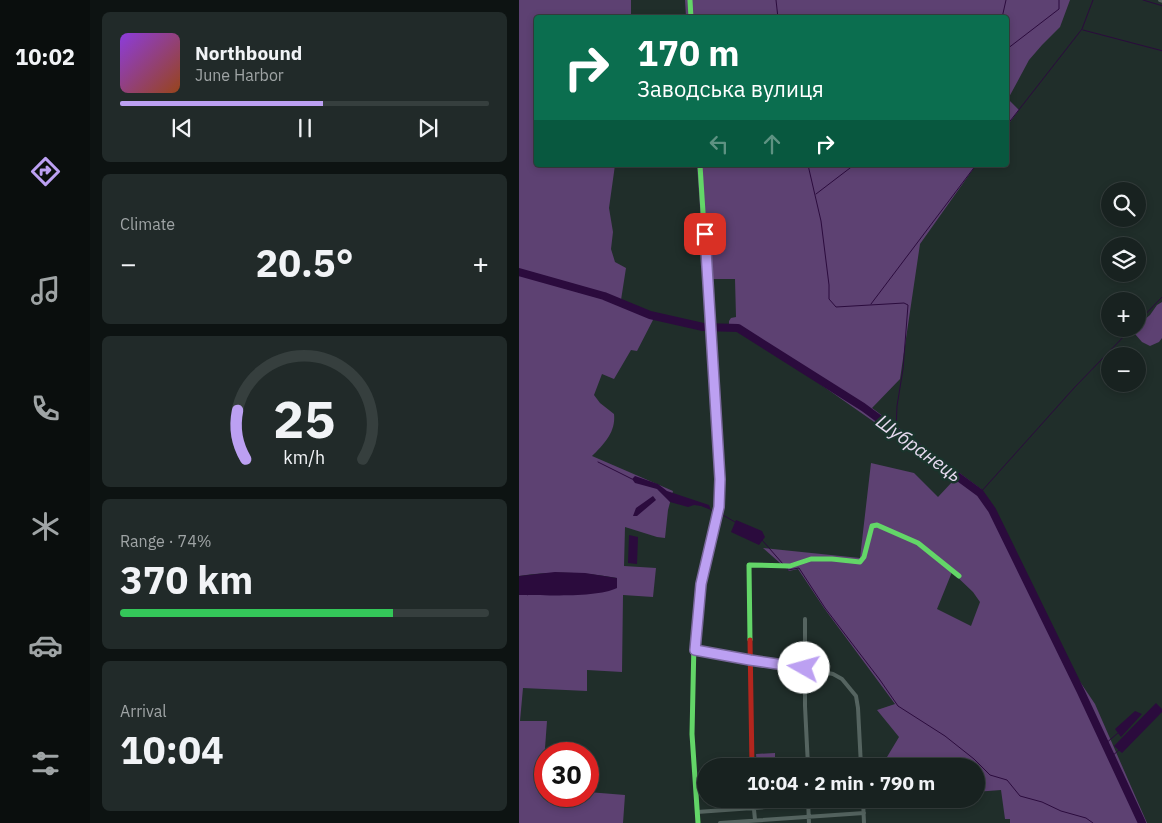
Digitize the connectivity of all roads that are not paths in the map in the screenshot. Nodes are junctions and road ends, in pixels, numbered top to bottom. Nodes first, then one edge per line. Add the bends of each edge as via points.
1 (690, 0) edge
2 (691, 15) edge
3 (700, 167) edge
4 (959, 576) dead end
5 (805, 619) dead end
6 (695, 650) junction
7 (750, 660) junction
8 (804, 668) junction
9 (752, 758) edge
10 (808, 758) edge
11 (861, 758) edge
12 (754, 808) joint
13 (808, 808) edge
14 (864, 808) edge
15 (697, 812) junction
16 (864, 813) junction
17 (809, 816) junction
18 (755, 820) junction
19 (698, 823) edge
20 (720, 823) edge
21 (809, 823) edge
22 (864, 823) edge

1 - 2 main road
3 - 6 main road via 720,479 717,517 701,584
4 - 7 main road via 918,543 877,525 872,526 860,562 811,559 790,566 748,566
5 - 8 street
6 - 7 street
6 - 15 main road via 692,695
7 - 8 street
7 - 9 main road
8 - 10 street
8 - 11 street via 833,674 842,679 856,696
12 - 15 street
12 - 18 street
13 - 17 street
14 - 16 street
15 - 19 main road
16 - 17 street
16 - 22 street
17 - 18 street
17 - 21 street
18 - 20 street

